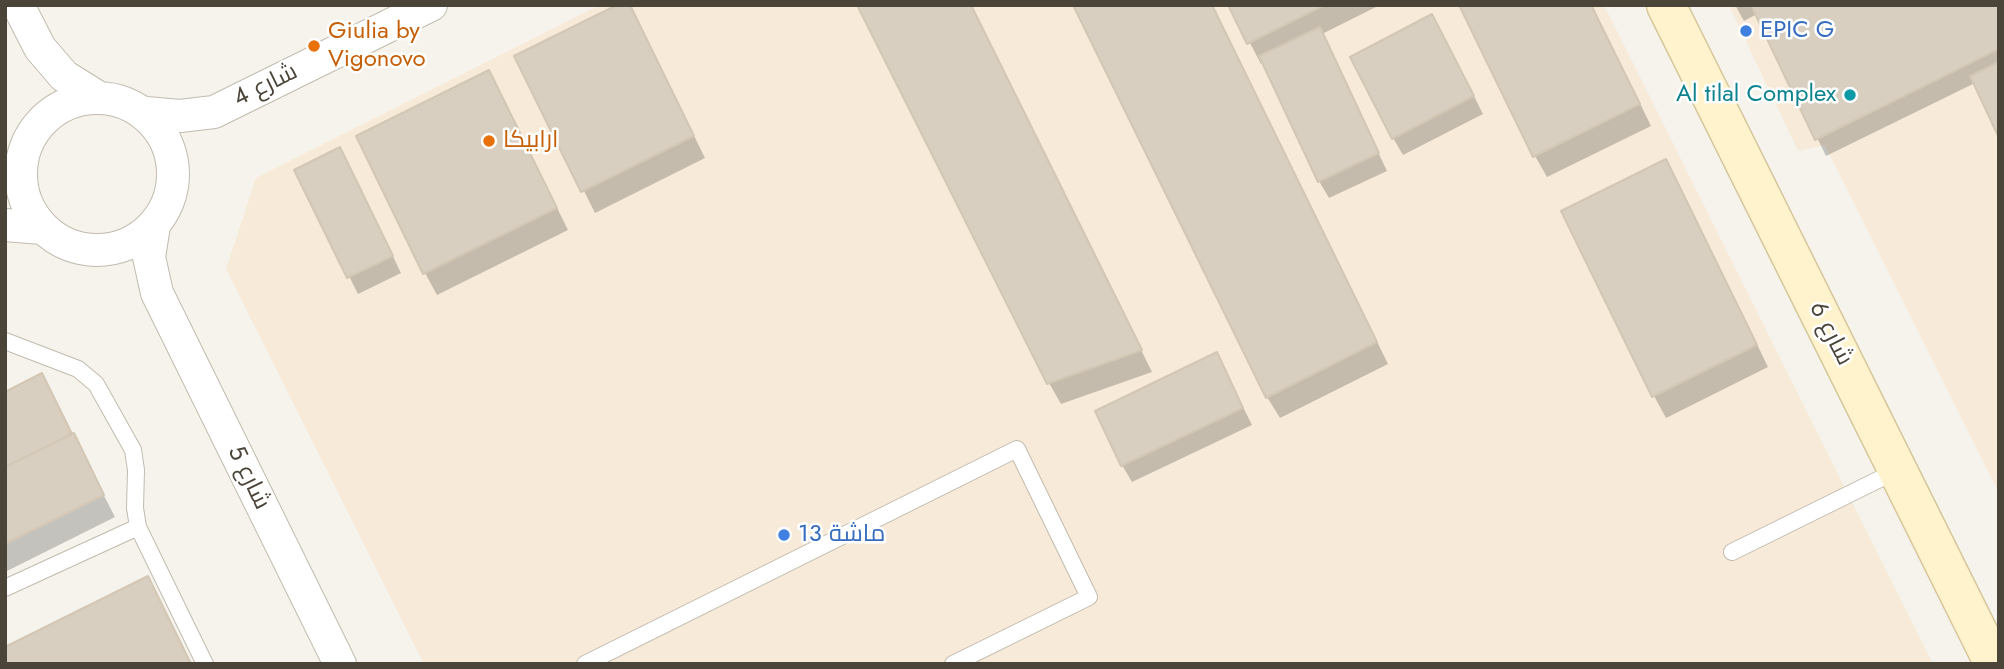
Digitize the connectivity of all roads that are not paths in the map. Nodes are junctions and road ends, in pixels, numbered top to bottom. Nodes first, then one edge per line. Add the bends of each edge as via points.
1 (18, 5) edge
2 (431, 5) edge
3 (1666, 5) edge
4 (40, 48) junction
5 (96, 96) junction
6 (214, 112) junction
7 (146, 113) junction
8 (39, 122) junction
9 (174, 172) junction
10 (13, 183) edge
11 (5, 225) edge
12 (154, 226) junction
13 (42, 228) junction
14 (96, 251) junction
15 (157, 293) junction
16 (5, 341) edge
17 (1898, 470) junction
18 (138, 527) junction
19 (1732, 552) dead end
20 (5, 588) edge
21 (205, 664) edge
22 (340, 664) edge
23 (585, 664) edge
24 (953, 664) edge
25 (1994, 664) edge

1 - 4 street
2 - 6 street, شارع 4
3 - 17 street, شارع 6
4 - 5 street via 64,76
4 - 8 street via 44,85
5 - 7 street via 123,100
5 - 8 street via 65,103
6 - 7 street, شارع 4
6 - 9 street, شارع 4 via 190,139
7 - 9 street via 167,139
8 - 10 street via 25,145
9 - 12 street via 169,201
10 - 13 street
11 - 13 street
12 - 14 street via 128,245
12 - 15 street, شارع 5 via 149,257
13 - 14 street via 67,245
14 - 15 street, شارع 5 via 127,267
15 - 22 street, شارع 5
16 - 18 lane via 78,369 96,384 133,450
17 - 19 lane
17 - 25 street, شارع 6
18 - 20 lane
18 - 21 lane
23 - 24 lane via 1017,449 1089,597

